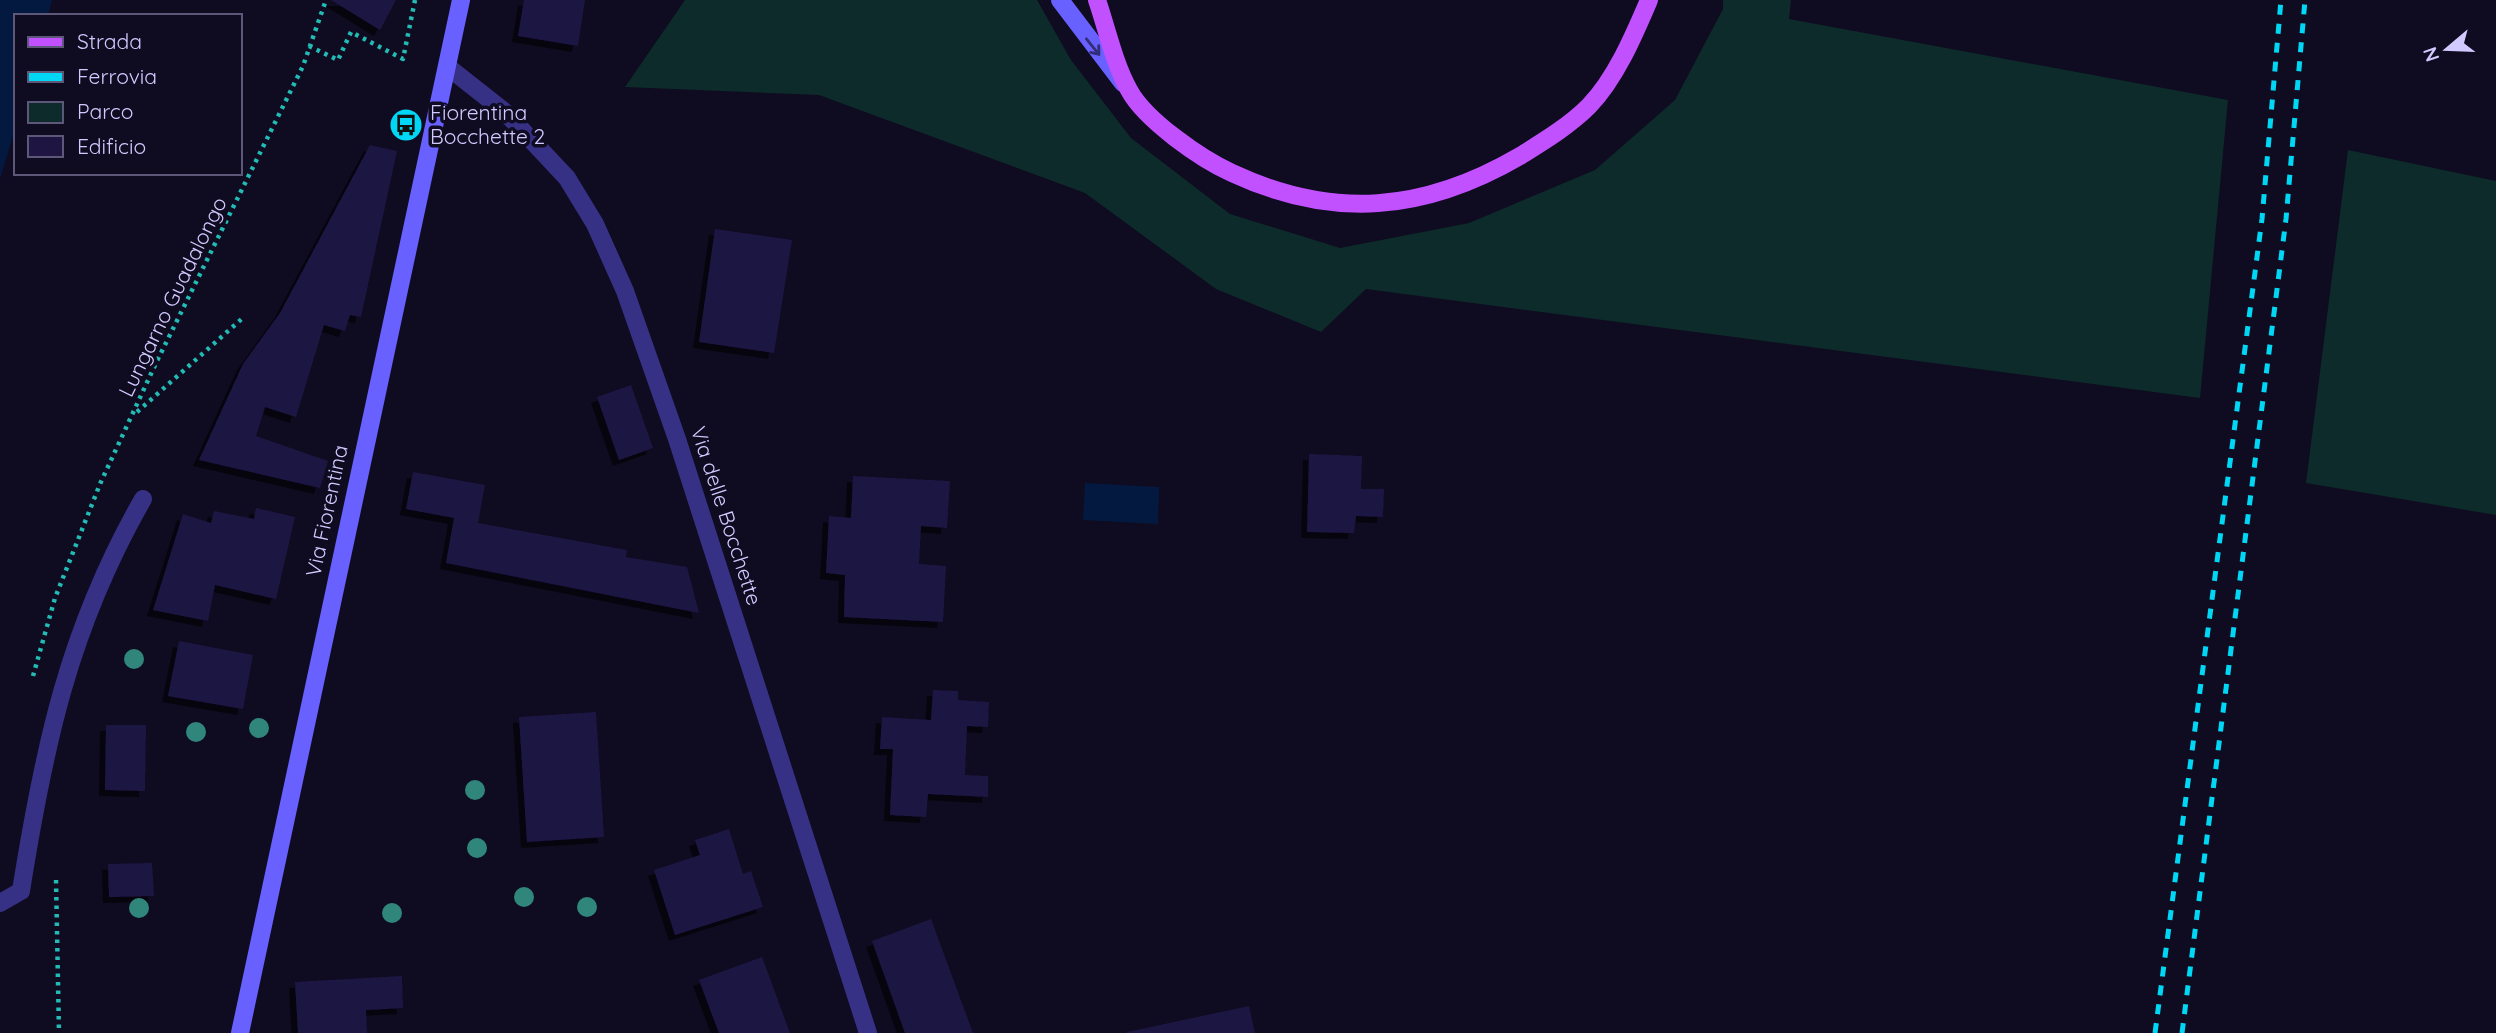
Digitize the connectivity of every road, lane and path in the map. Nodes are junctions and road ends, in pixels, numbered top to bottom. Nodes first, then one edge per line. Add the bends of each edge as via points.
1 (326, 0) edge
2 (415, 0) edge
3 (461, 0) edge
4 (1059, 0) edge
5 (1097, 0) edge
6 (1649, 0) edge
7 (309, 46) junction
8 (448, 67) junction
9 (1129, 91) junction
10 (245, 316) dead end
11 (143, 499) dead end
12 (56, 874) dead end
13 (0, 903) edge
14 (60, 1033) edge
15 (240, 1033) edge
16 (868, 1033) edge

1 - 7 path, Lungarno Guadalongo
2 - 7 path via 403,58 351,32 338,60
3 - 8 main road, Via Fiorentina
4 -> 9 main road
5 - 9 main road
6 - 9 main road via 1611,74 1590,105 1564,128 1480,178 1395,202 1335,204 1256,184 1211,163 1178,140
7 - 10 path, Lungarno Guadalongo via 134,415
8 - 15 main road, Via Fiorentina
8 - 16 street, Via delle Bocchette via 505,112 567,178 595,224 625,291
11 - 13 street via 103,572 67,670 44,754 21,891
12 - 14 path

